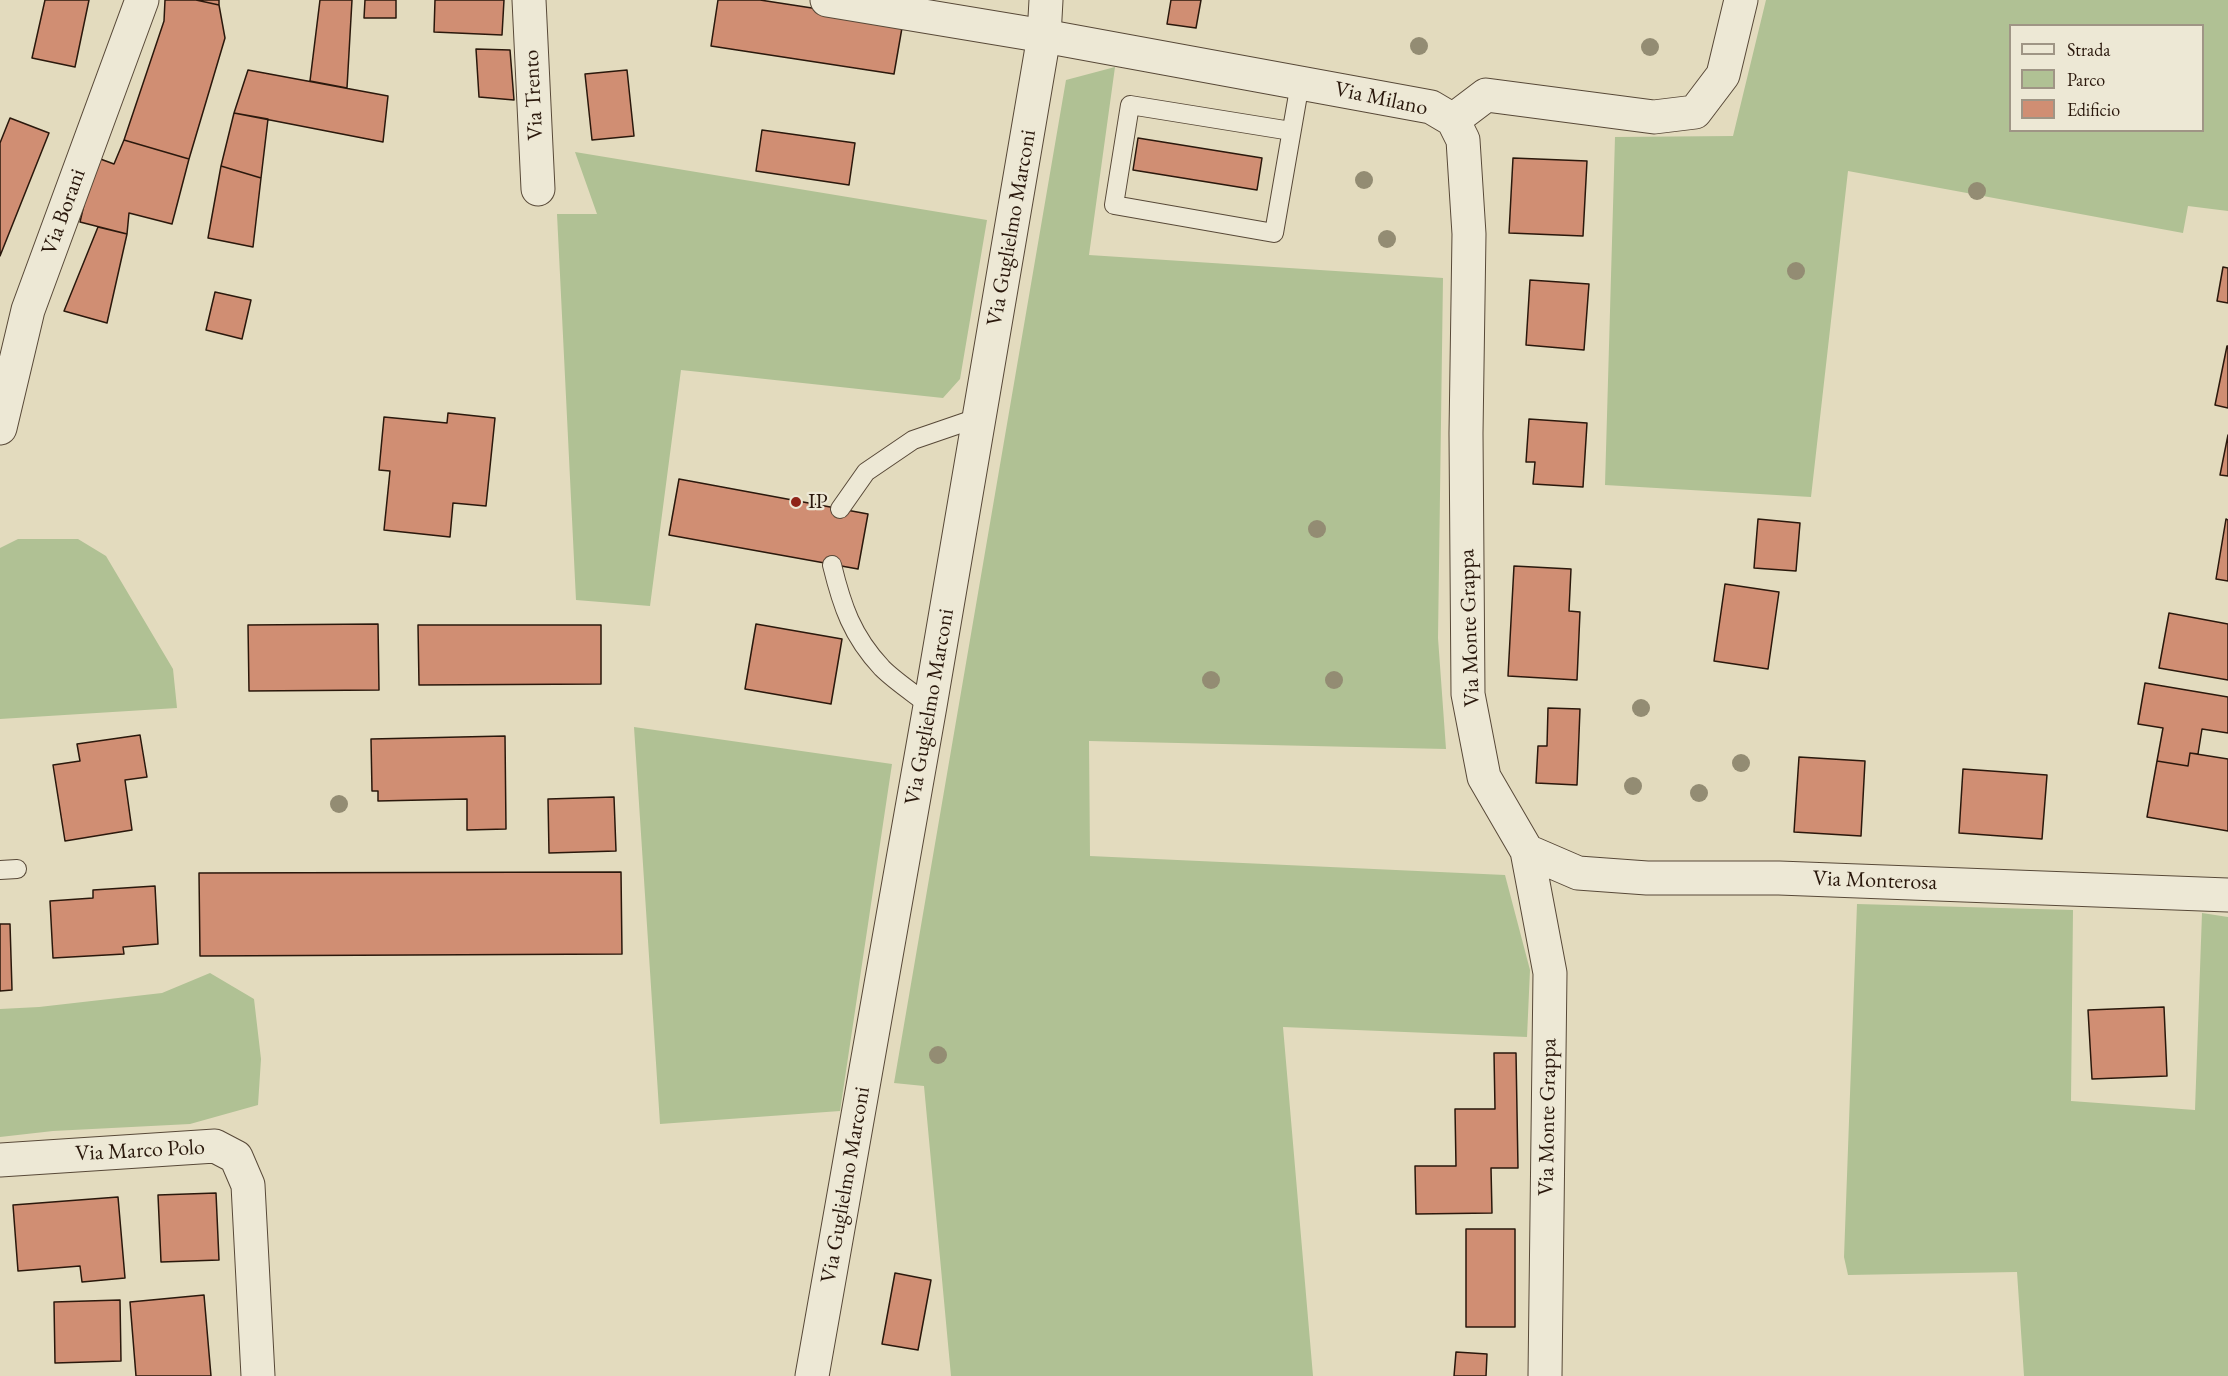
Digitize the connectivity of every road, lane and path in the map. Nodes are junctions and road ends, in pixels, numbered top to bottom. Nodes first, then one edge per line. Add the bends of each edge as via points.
1 (142, 0) edge
2 (529, 0) edge
3 (827, 0) edge
4 (1046, 0) edge
5 (1741, 0) edge
6 (1044, 36) junction
7 (1300, 83) junction
8 (1453, 120) junction
9 (1292, 131) junction
10 (538, 189) dead end
11 (980, 417) junction
12 (0, 428) edge
13 (840, 509) dead end
14 (832, 565) dead end
15 (930, 706) junction
16 (1527, 851) junction
17 (2228, 895) edge
18 (0, 1160) edge
19 (258, 1376) edge
20 (812, 1376) edge
21 (1545, 1376) edge

1 - 12 street, Via Borani via 28,310
2 - 10 street, Via Trento
3 - 6 street
4 - 6 street
5 - 8 street, Via Milano via 1723,75 1695,112 1654,117 1486,95
6 - 7 street, Via Milano
6 - 11 street, Via Guglielmo Marconi
7 - 8 street, Via Milano via 1431,107
7 - 9 lane
8 - 16 street, Via Monte Grappa via 1464,140 1469,234 1468,694 1484,777
9 - 9 lane via 1274,232 1114,205 1131,105
11 - 13 lane via 913,440 866,472
11 - 15 street, Via Guglielmo Marconi
14 - 15 lane via 842,604 856,633 883,669
15 - 20 street, Via Guglielmo Marconi
16 - 17 street, Via Monterosa via 1578,873 1647,878 1779,878
16 - 21 street, Via Monte Grappa via 1550,973
18 - 19 street, Via Marco Polo via 215,1146 236,1157 249,1185

